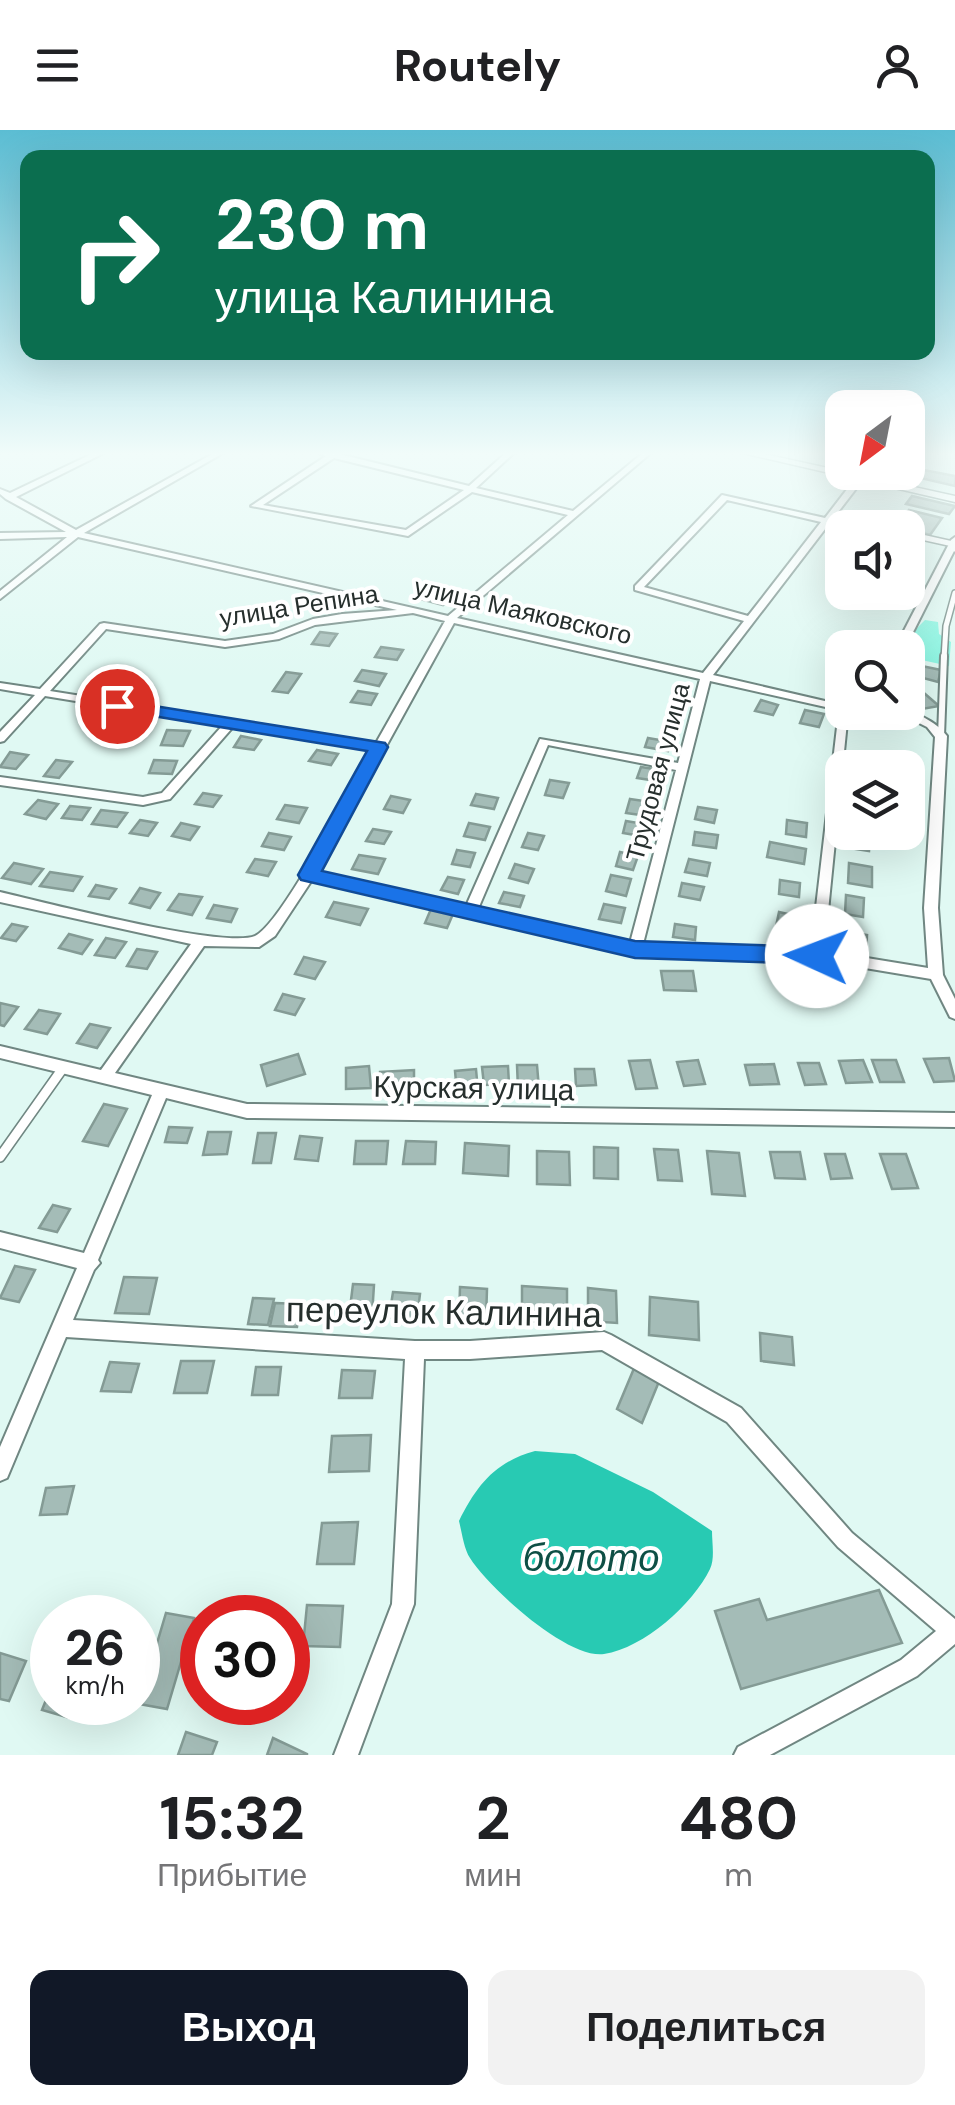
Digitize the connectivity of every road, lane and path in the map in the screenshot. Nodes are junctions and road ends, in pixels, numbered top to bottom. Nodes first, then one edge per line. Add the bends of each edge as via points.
1 (65, 528) edge
2 (87, 528) edge
3 (362, 528) edge
4 (415, 528) edge
5 (558, 528) edge
6 (696, 528) edge
7 (821, 528) edge
8 (76, 534) junction
9 (0, 536) edge
10 (925, 538) edge
11 (954, 544) edge
12 (955, 593) edge
13 (0, 596) edge
14 (412, 608) junction
15 (452, 617) junction
16 (751, 620) junction
17 (909, 630) edge
18 (706, 677) junction
19 (0, 686) edge
20 (41, 693) junction
21 (825, 706) edge
22 (925, 723) edge
23 (230, 724) junction
24 (841, 730) edge
25 (941, 736) junction
26 (0, 739) edge
27 (378, 747) junction
28 (681, 767) junction
29 (0, 780) edge
30 (309, 875) junction
31 (0, 897) edge
32 (471, 910) junction
33 (200, 941) junction
34 (635, 950) junction
35 (817, 956) junction
36 (936, 975) junction
37 (955, 1013) edge
38 (0, 1052) edge
39 (62, 1068) junction
40 (104, 1077) junction
41 (161, 1092) junction
42 (955, 1120) edge
43 (0, 1157) edge
44 (0, 1240) edge
45 (91, 1264) junction
46 (62, 1328) junction
47 (415, 1350) junction
48 (0, 1470) edge
49 (952, 1633) edge
50 (346, 1755) edge
51 (746, 1755) edge

1 - 8 street
2 - 8 street
3 - 4 street via 393,534
5 - 15 street
6 - 16 street via 638,588
7 - 16 street, Трудовая улица
8 - 9 street
8 - 13 street
8 - 14 street, улица Маяковского
10 - 11 lane
11 - 17 street
12 - 25 lane via 944,620
14 - 15 street, улица Маяковского
14 - 20 street, улица Репина via 408,614 327,620 225,644 104,626
15 - 18 street, улица Маяковского
15 - 27 street
16 - 18 street, Трудовая улица
18 - 21 street, улица Маяковского
18 - 28 street, Трудовая улица
19 - 20 street
20 - 23 street
20 - 26 street, улица Репина
22 - 25 street
23 - 27 street
23 - 29 street via 166,796 144,801
24 - 35 street
25 - 36 street via 931,908
27 - 30 street
28 - 32 street via 544,741
28 - 34 street, Трудовая улица
30 - 32 street
30 - 33 street via 270,933 254,944
31 - 33 street
32 - 34 street
33 - 40 street
34 - 35 street
35 - 36 street
36 - 37 street
38 - 39 street, Курская улица
39 - 40 street, Курская улица
39 - 43 lane
40 - 41 street, Курская улица
41 - 42 street, Курская улица via 248,1111
41 - 45 street
44 - 45 street
45 - 46 street
46 - 47 street, переулок Калинина
46 - 48 street
47 - 49 street, переулок Калинина via 604,1340 734,1415 845,1540
47 - 50 street via 403,1604
49 - 51 street via 910,1668

